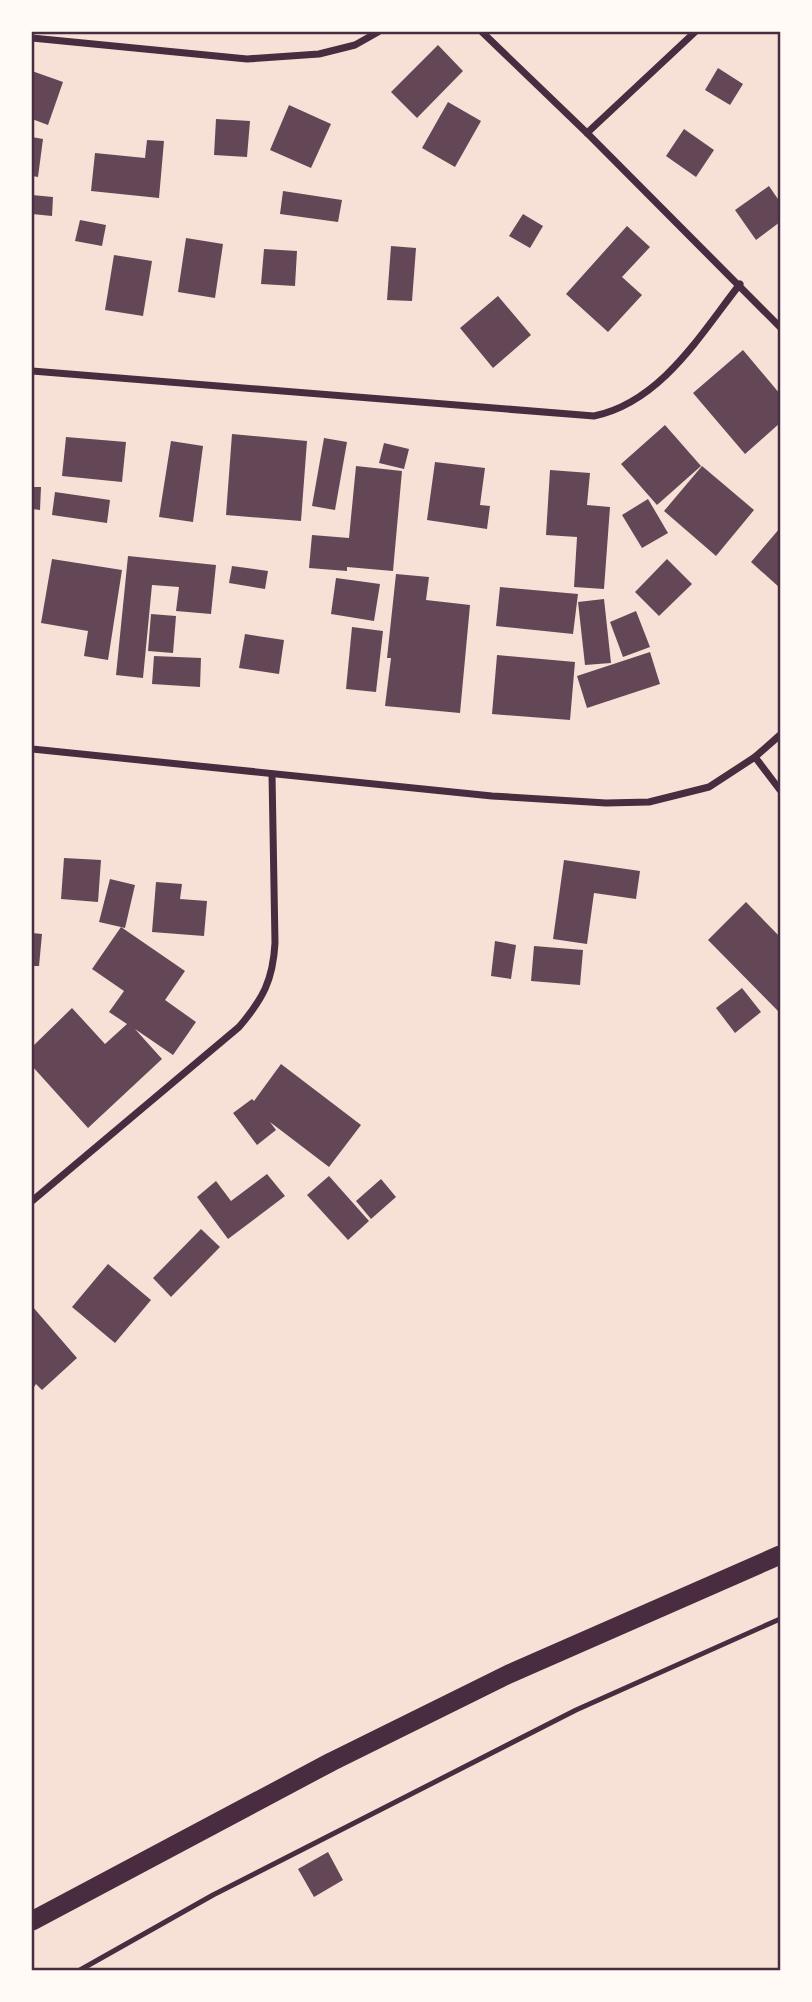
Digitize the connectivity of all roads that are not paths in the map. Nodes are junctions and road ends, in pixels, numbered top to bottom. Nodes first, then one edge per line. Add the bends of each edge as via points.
1 (378, 32) edge
2 (482, 32) edge
3 (695, 32) edge
4 (32, 38) edge
5 (587, 133) junction
6 (740, 285) junction
7 (780, 327) edge
8 (32, 371) edge
9 (780, 735) edge
10 (32, 749) edge
11 (755, 757) junction
12 (272, 774) junction
13 (780, 790) edge
14 (32, 1201) edge
15 (780, 1555) edge
16 (780, 1619) edge
17 (32, 1921) edge
18 (80, 1970) edge

1 - 4 street via 355,45 319,54 247,59
2 - 5 street
3 - 5 street
5 - 6 street
6 - 7 street
6 - 8 street via 659,382 634,402 594,416
9 - 11 street
10 - 12 street
11 - 12 street via 709,787 649,802 492,796
11 - 13 street
12 - 14 street via 274,955 255,1009
15 - 17 highway via 509,1674 331,1762
16 - 18 lane via 576,1710 213,1895

